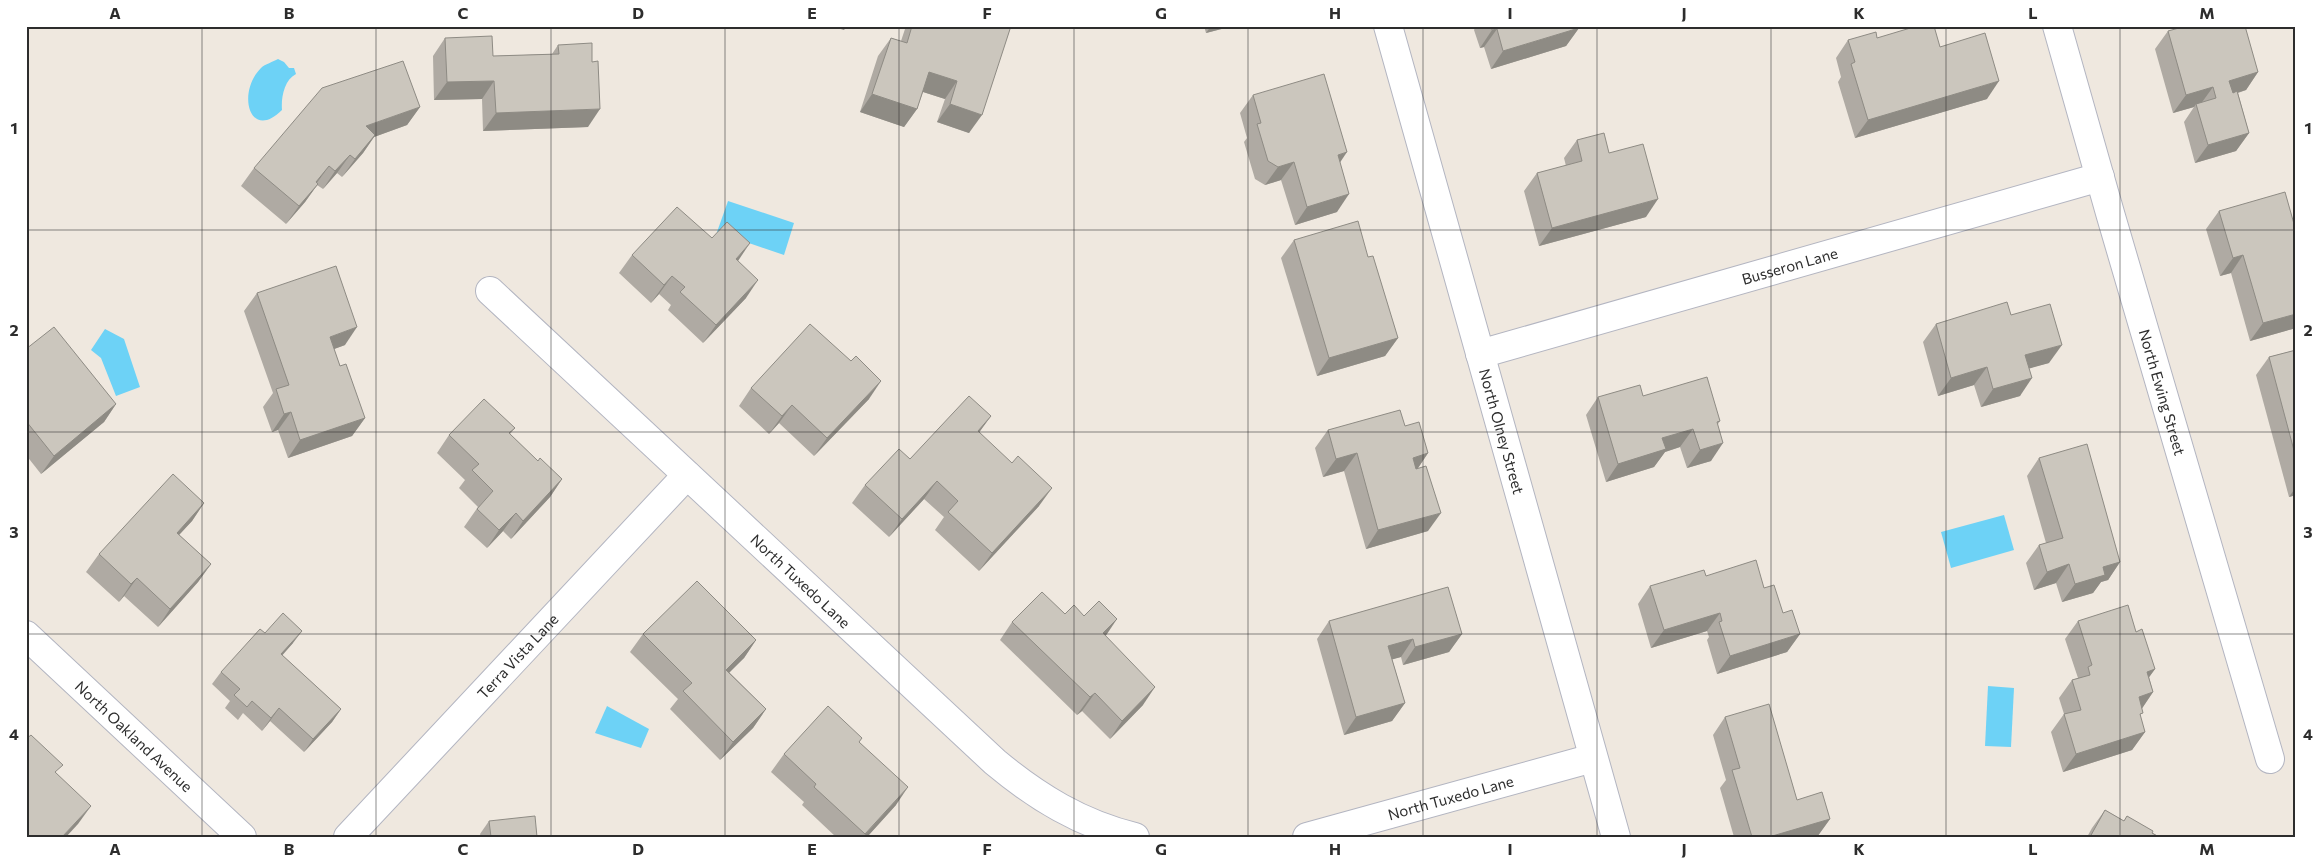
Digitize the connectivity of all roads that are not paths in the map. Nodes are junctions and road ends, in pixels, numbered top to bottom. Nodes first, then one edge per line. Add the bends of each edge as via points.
1 (1388, 26) edge
2 (2057, 26) edge
3 (2100, 177) junction
4 (490, 290) dead end
5 (1480, 354) junction
6 (687, 475) junction
7 (26, 635) edge
8 (1593, 758) junction
9 (2270, 758) dead end
10 (242, 837) edge
11 (348, 837) edge
12 (1135, 837) edge
13 (1307, 837) edge
14 (1616, 837) edge

1 - 5 street, North Olney Street
2 - 3 street, North Ewing Street
3 - 5 street, Busseron Lane
3 - 9 street, North Ewing Street
4 - 6 street, North Tuxedo Lane
5 - 8 street, North Olney Street
6 - 11 street, Terra Vista Lane
6 - 12 street, North Tuxedo Lane via 1008,773 1054,805 1105,830
7 - 10 street, North Oakland Avenue
8 - 13 street, North Tuxedo Lane
8 - 14 street, North Olney Street

